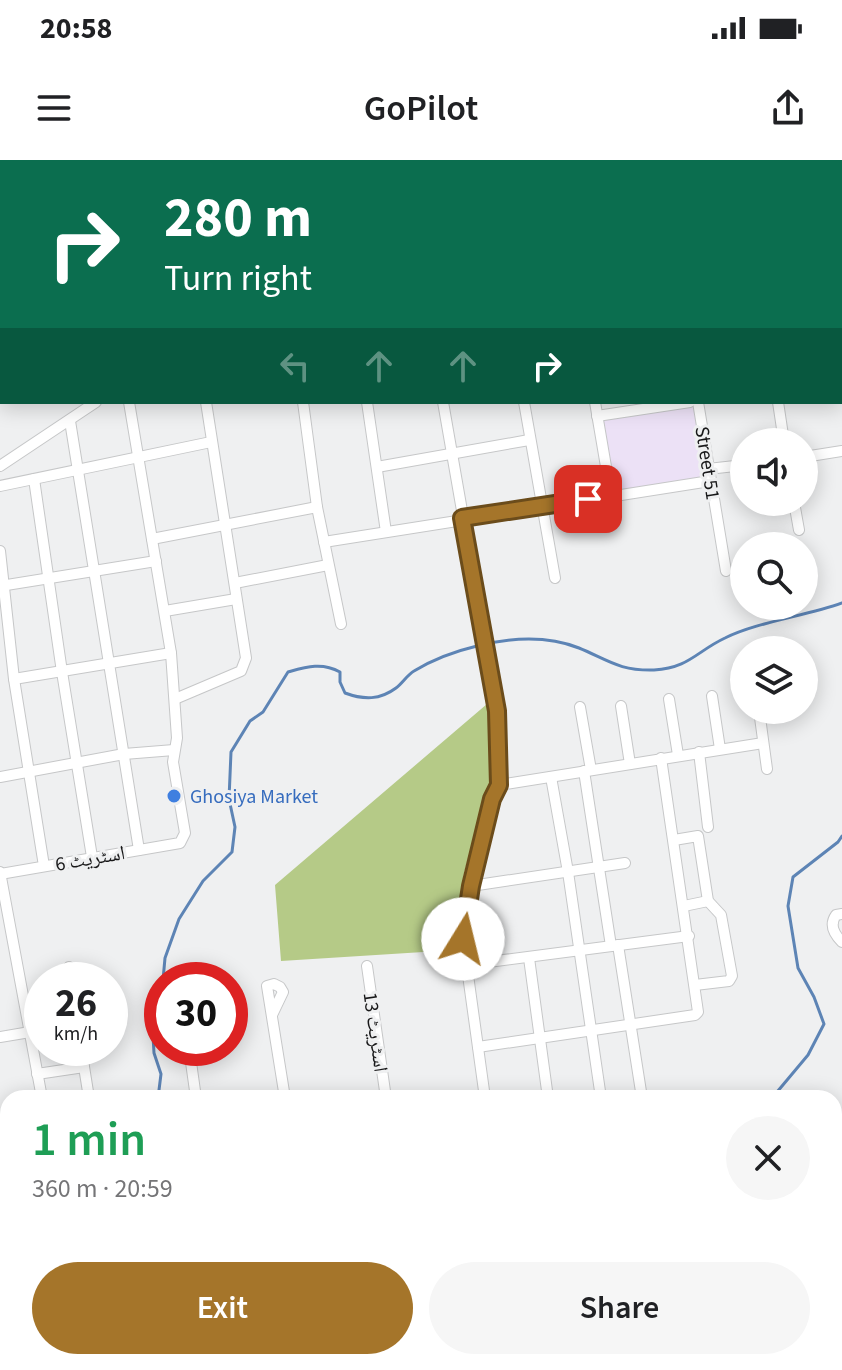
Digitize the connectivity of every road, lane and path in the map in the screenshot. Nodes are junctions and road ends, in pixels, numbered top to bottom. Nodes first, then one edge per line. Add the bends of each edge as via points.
1 (93, 404) edge
2 (129, 404) edge
3 (206, 404) edge
4 (303, 404) edge
5 (367, 404) edge
6 (443, 404) edge
7 (524, 404) edge
8 (595, 404) edge
9 (663, 404) edge
10 (698, 404) edge
11 (778, 404) edge
12 (636, 406) edge
13 (597, 416) junction
14 (70, 421) junction
15 (782, 428) edge
16 (529, 440) junction
17 (211, 442) junction
18 (842, 451) edge
19 (451, 452) junction
20 (818, 455) edge
21 (139, 457) junction
22 (0, 466) edge
23 (377, 467) junction
24 (79, 468) junction
25 (730, 469) edge
26 (709, 475) junction
27 (34, 479) junction
28 (0, 486) edge
29 (611, 496) junction
30 (543, 506) junction
31 (317, 507) junction
32 (796, 516) edge
33 (462, 518) junction
34 (225, 526) junction
35 (799, 530) dead end
36 (386, 532) junction
37 (152, 539) junction
38 (324, 542) junction
39 (0, 551) edge
40 (156, 561) junction
41 (328, 565) junction
42 (726, 571) dead end
43 (95, 572) junction
44 (50, 578) junction
45 (555, 578) dead end
46 (235, 583) junction
47 (2, 586) edge
48 (236, 599) junction
49 (165, 611) junction
50 (341, 624) dead end
51 (171, 653) junction
52 (110, 664) junction
53 (62, 672) junction
54 (0, 676) edge
55 (14, 676) junction
56 (712, 696) dead end
57 (175, 699) junction
58 (669, 699) dead end
59 (621, 706) dead end
60 (580, 707) dead end
61 (761, 724) edge
62 (763, 743) junction
63 (720, 749) junction
64 (174, 750) junction
65 (699, 752) junction
66 (124, 754) junction
67 (678, 755) junction
68 (661, 758) junction
69 (76, 762) junction
70 (630, 764) junction
71 (767, 769) dead end
72 (588, 770) junction
73 (29, 771) junction
74 (0, 777) edge
75 (551, 777) junction
76 (499, 785) junction
77 (708, 827) dead end
78 (674, 840) junction
79 (139, 850) junction
80 (92, 857) junction
81 (625, 863) dead end
82 (44, 866) junction
83 (599, 867) junction
84 (568, 872) junction
85 (0, 873) edge
86 (471, 886) junction
87 (708, 901) junction
88 (684, 906) junction
89 (842, 914) edge
90 (689, 936) junction
91 (842, 942) edge
92 (614, 945) junction
93 (580, 950) junction
94 (529, 958) junction
95 (465, 965) junction
96 (367, 966) dead end
97 (695, 985) junction
98 (24, 1000) edge
99 (272, 1015) dead end
100 (631, 1024) junction
101 (591, 1031) junction
102 (24, 1033) edge
103 (0, 1037) edge
104 (540, 1038) junction
105 (478, 1047) junction
106 (36, 1066) edge
107 (192, 1066) edge
108 (84, 1067) joint
109 (37, 1074) junction
110 (40, 1090) edge
111 (88, 1090) edge
112 (195, 1090) edge
113 (284, 1090) edge
114 (385, 1090) edge
115 (484, 1090) edge
116 (547, 1090) edge
117 (600, 1090) edge
118 (641, 1090) edge

1 - 14 street
2 - 21 street
3 - 17 street
4 - 31 street
5 - 23 street
6 - 19 street
7 - 16 street
8 - 13 street
9 - 12 street
10 - 26 street, Street 51
11 - 15 street
12 - 13 street
13 - 29 street
14 - 22 street
14 - 24 street
16 - 19 street
16 - 30 street
17 - 21 street
17 - 34 street
18 - 20 street
19 - 23 street
19 - 33 street
21 - 24 street
21 - 37 street
23 - 36 street
24 - 27 street
24 - 43 street
25 - 26 street
26 - 29 street
26 - 42 street, Street 51
27 - 28 street
27 - 44 street
29 - 30 street
30 - 33 street
30 - 45 street
31 - 34 street
31 - 38 street
32 - 35 street
33 - 36 street
33 - 76 street via 497,711
34 - 37 street
34 - 46 street
36 - 38 street
37 - 40 street
38 - 41 street
39 - 47 street
40 - 43 street
40 - 49 street
41 - 46 street
41 - 50 street
43 - 44 street
43 - 52 street
44 - 47 street
44 - 53 street
46 - 48 street
47 - 55 street
48 - 49 street
48 - 57 street via 246,658 241,671
49 - 51 street
51 - 52 street
51 - 57 street
52 - 53 street
52 - 66 street
53 - 55 street
53 - 69 street
54 - 55 street
55 - 73 street
56 - 63 street
57 - 64 street
58 - 67 street
59 - 70 street
60 - 72 street
61 - 62 street
62 - 63 street
62 - 71 street
63 - 65 street
64 - 66 street
64 - 79 street, اسٹریٹ 6 via 185,833 180,843
65 - 67 street
65 - 77 street
66 - 69 street
66 - 79 street
67 - 68 street
68 - 70 street
68 - 78 street
69 - 73 street
69 - 80 street
70 - 72 street
72 - 75 street
72 - 83 street
73 - 74 street
73 - 82 street
75 - 76 street
75 - 84 street
76 - 86 street
78 - 87 street via 698,836
78 - 88 street
79 - 80 street, اسٹریٹ 6
80 - 82 street, اسٹریٹ 6
81 - 83 street
82 - 85 street, اسٹریٹ 6
83 - 84 street
83 - 92 street
84 - 86 street
84 - 93 street
85 - 98 street
86 - 95 street
87 - 88 street
87 - 97 street via 721,915 732,976 729,981
88 - 90 street
89 - 91 street via 832,922
90 - 92 street
90 - 97 street
92 - 93 street
92 - 100 street
93 - 94 street
93 - 101 street
94 - 95 street
94 - 104 street
95 - 105 street
96 - 114 street, اسٹریٹ 13
97 - 100 street via 695,1015
99 - 113 street via 283,992 274,984 267,986
100 - 101 street
100 - 118 street
101 - 104 street
101 - 117 street
102 - 103 street
104 - 105 street
104 - 116 street
105 - 115 street
106 - 109 street
107 - 112 street
108 - 109 street
108 - 111 street
109 - 110 street

